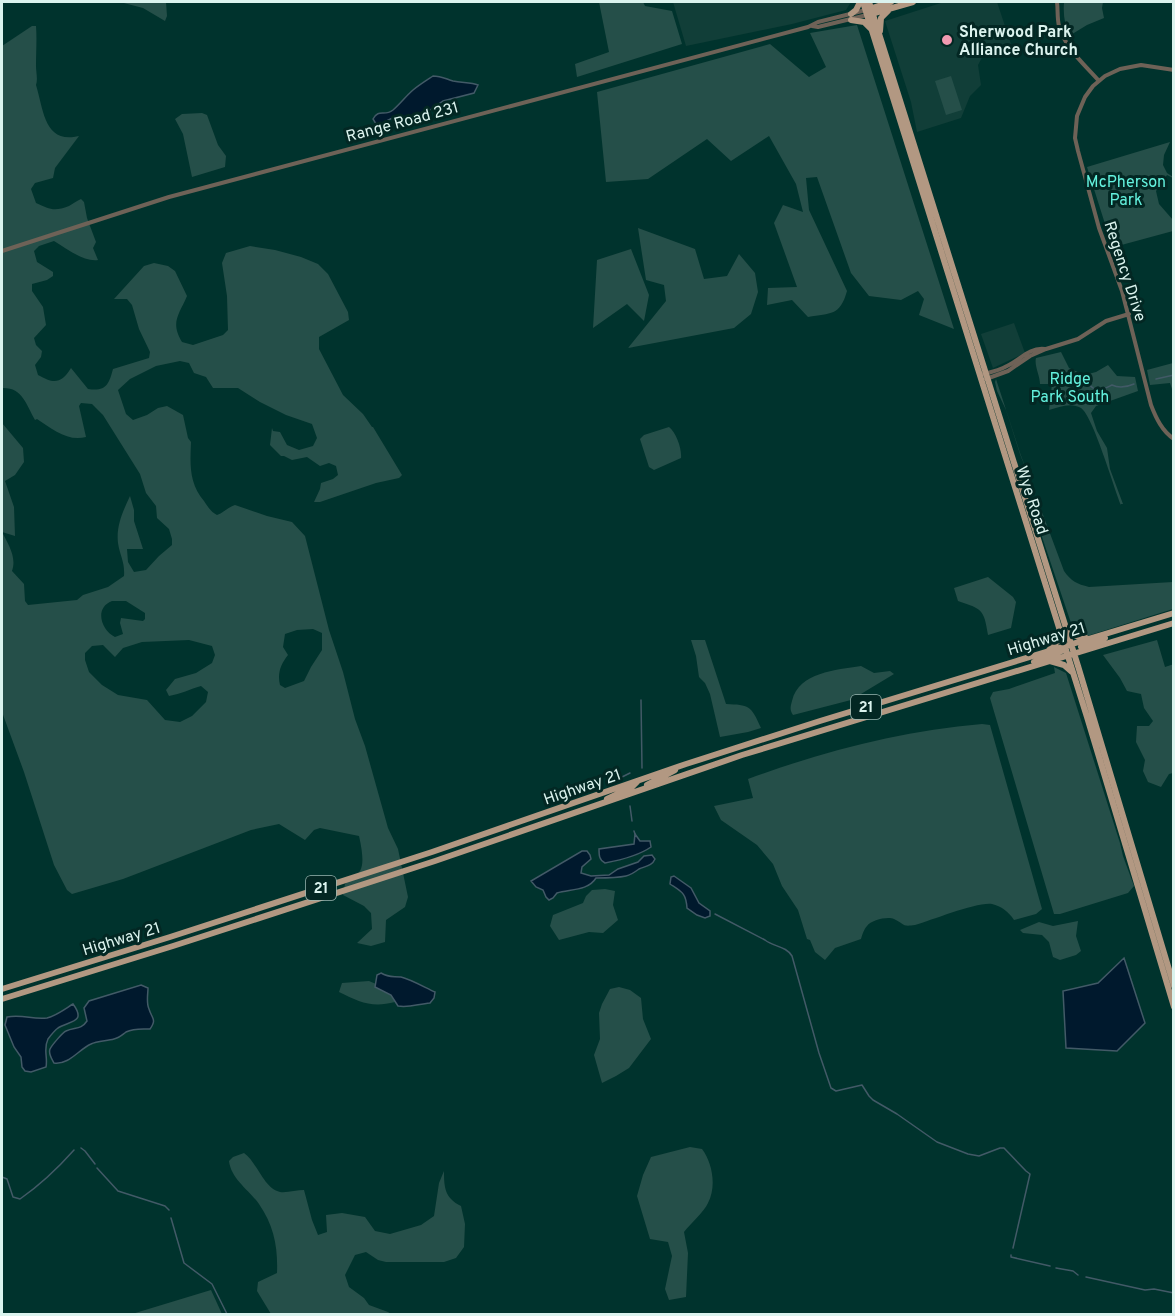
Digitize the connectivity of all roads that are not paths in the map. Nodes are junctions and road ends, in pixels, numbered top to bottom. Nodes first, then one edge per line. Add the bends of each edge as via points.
1 (862, 2) edge
2 (913, 2) edge
3 (1057, 2) edge
4 (892, 4) edge
5 (869, 9) edge
6 (851, 16) junction
7 (872, 31) junction
8 (880, 37) junction
9 (1173, 69) edge
10 (1099, 81) junction
11 (2, 251) edge
12 (1129, 314) junction
13 (984, 377) junction
14 (1173, 439) edge
15 (1173, 613) edge
16 (1173, 623) edge
17 (1061, 624) junction
18 (1134, 625) junction
19 (1089, 639) junction
20 (1089, 648) junction
21 (1069, 650) junction
22 (1047, 651) junction
23 (1049, 661) junction
24 (1078, 666) junction
25 (1073, 673) junction
26 (1005, 674) junction
27 (686, 764) junction
28 (639, 780) junction
29 (642, 789) junction
30 (596, 805) junction
31 (1173, 986) edge
32 (2, 989) edge
33 (2, 999) edge
34 (1173, 1007) edge

1 - 5 main road, Wye Road
1 - 6 main road
2 - 4 main road
3 - 10 street via 1058,24 1064,39
4 - 5 main road
4 - 8 main road via 881,18
5 - 6 street, Range Road 231
5 - 7 main road, Wye Road
5 - 8 main road, Wye Road
6 - 7 main road
6 - 11 street, Range Road 231 via 169,197
7 - 13 main road, Wye Road
8 - 13 main road, Wye Road
9 - 10 street, Regency Drive via 1135,65
10 - 12 street, Regency Drive via 1081,106 1076,138 1098,223
12 - 13 street via 1106,321 1072,342 1030,356 1008,371
12 - 14 street, Regency Drive via 1156,417
13 - 17 main road, Wye Road
15 - 18 main road, Highway 21 / 21
16 - 20 main road, Highway 21 / 21
17 - 19 main road via 1076,636
17 - 21 main road, Wye Road
17 - 22 main road via 1057,642
18 - 19 main road, Highway 21 / 21
18 - 21 main road
19 - 21 main road, Highway 21 / 21
20 - 21 main road, Highway 21 / 21
20 - 24 main road
21 - 22 main road, Highway 21 / 21
21 - 23 main road, Highway 21 / 21
21 - 24 main road, Wye Road
21 - 25 main road, Wye Road
21 - 26 main road
22 - 27 main road, Highway 21 / 21
23 - 25 main road via 1064,665
23 - 26 main road, Highway 21 / 21
24 - 31 main road, Wye Road
25 - 34 main road, Wye Road
26 - 29 main road, Highway 21 / 21
27 - 28 main road, Highway 21 / 21
27 - 29 main road
28 - 30 main road
28 - 32 main road, Highway 21 / 21 via 432,852
29 - 30 main road, Highway 21 / 21
30 - 33 main road, Highway 21 / 21 via 362,885

